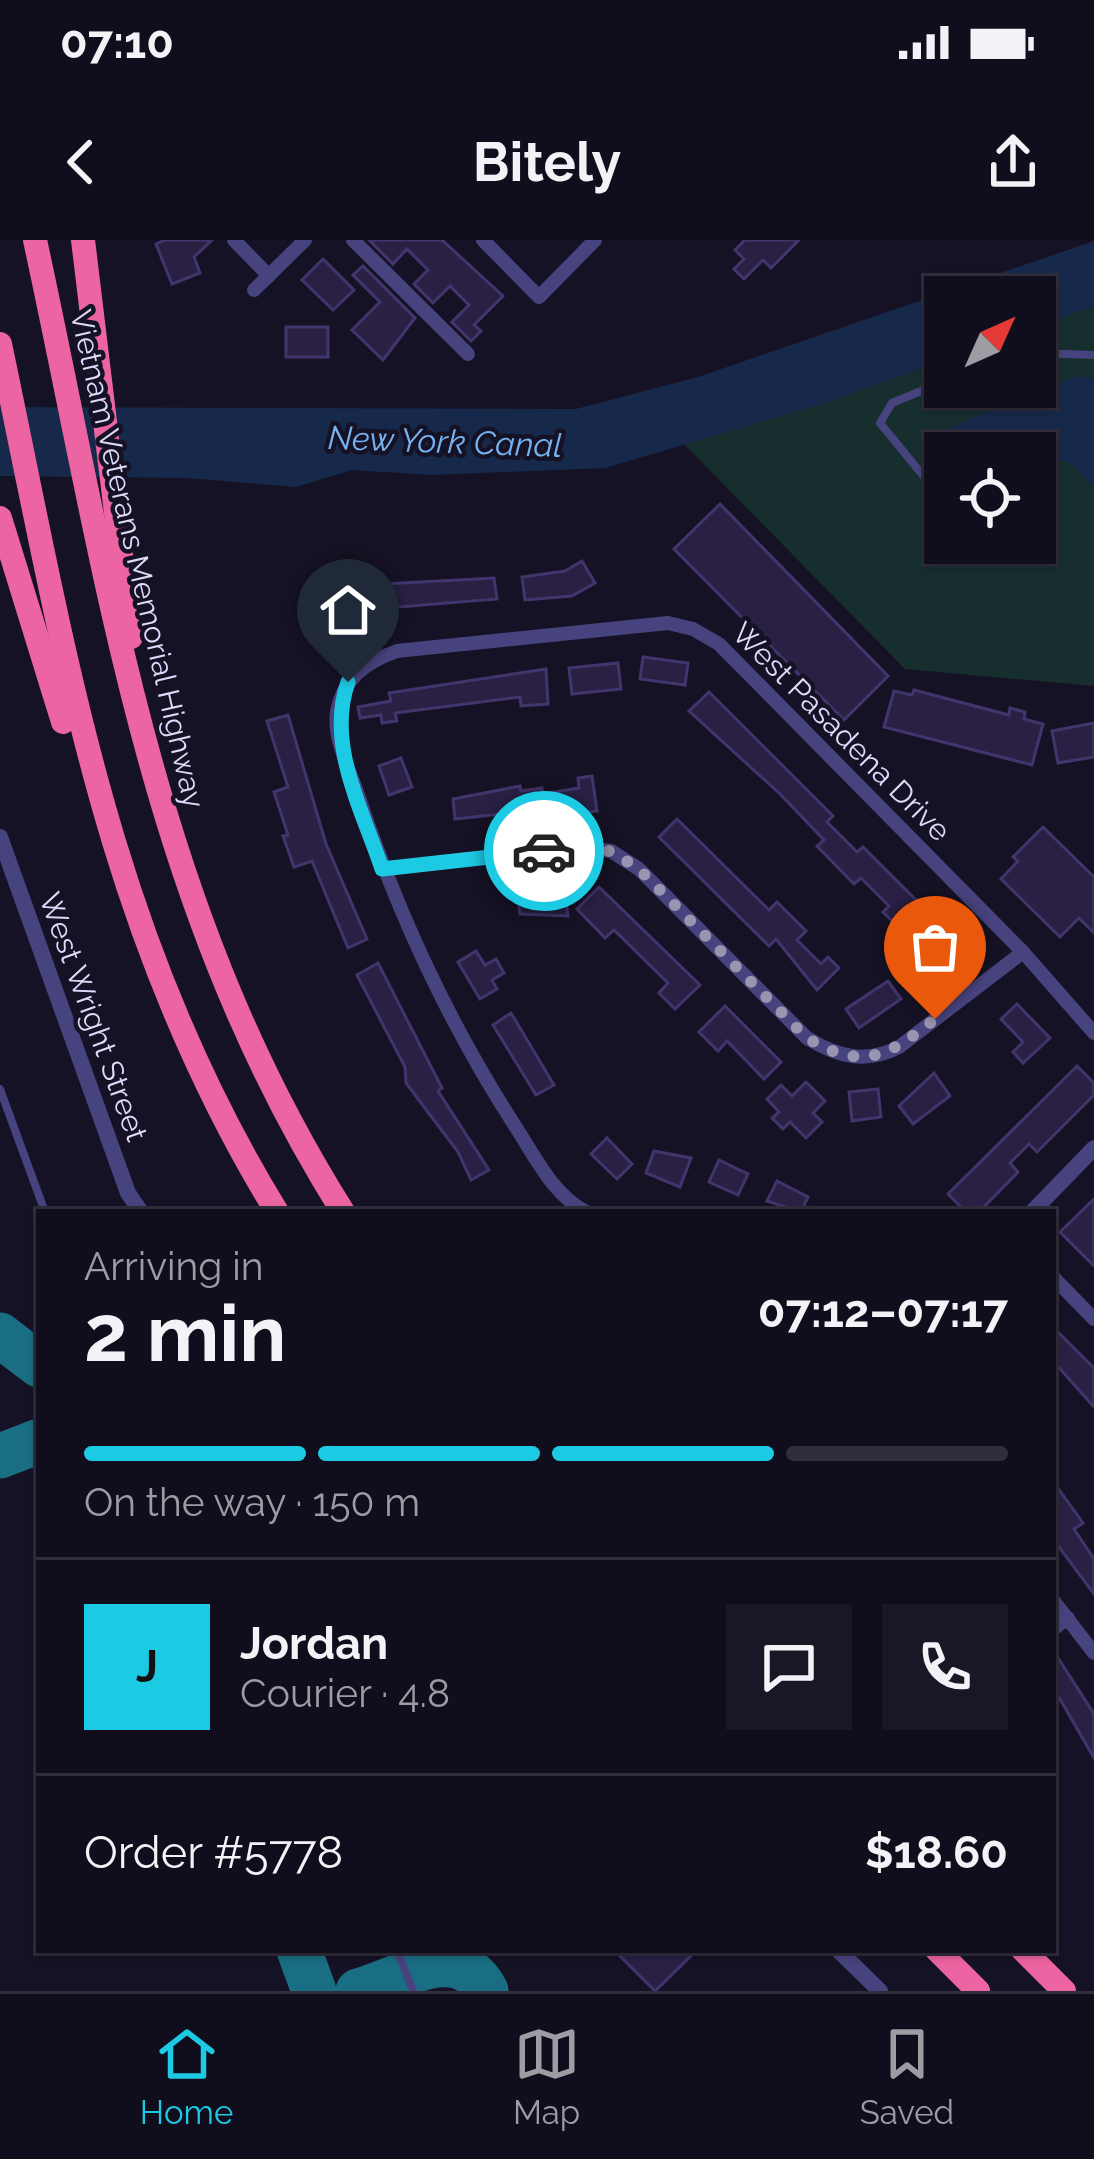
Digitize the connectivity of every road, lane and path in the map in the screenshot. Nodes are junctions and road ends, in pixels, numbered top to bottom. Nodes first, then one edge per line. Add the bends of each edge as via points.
1 (35, 240) edge
2 (83, 240) edge
3 (234, 240) edge
4 (305, 240) edge
5 (353, 240) edge
6 (483, 240) edge
7 (595, 240) edge
8 (269, 276) junction
9 (254, 290) dead end
10 (0, 344) edge
11 (468, 354) dead end
12 (1056, 354) edge
13 (1094, 355) edge
14 (924, 390) edge
15 (924, 477) edge
16 (0, 518) edge
17 (140, 735) junction
18 (0, 837) edge
19 (382, 869) junction
20 (135, 915) junction
21 (1023, 952) junction
22 (1094, 1033) edge
23 (0, 1089) edge
24 (1094, 1148) edge
25 (44, 1209) edge
26 (139, 1209) edge
27 (276, 1209) edge
28 (341, 1209) edge
29 (582, 1209) edge
30 (1035, 1209) edge
31 (1056, 1279) edge
32 (1094, 1319) edge
33 (1056, 1604) edge
34 (1068, 1618) junction
35 (1056, 1628) edge
36 (1094, 1653) edge
37 (398, 1953) edge
38 (841, 1953) edge
39 (941, 1953) edge
40 (1026, 1953) edge
41 (413, 1991) edge
42 (880, 1991) edge
43 (979, 1991) edge
44 (1064, 1991) edge

1 - 17 highway, Vietnam Veterans Memorial Highway
2 - 17 highway
3 - 8 street
4 - 8 street
5 - 11 street
6 - 7 street via 539,297
8 - 9 street
10 - 20 highway via 84,750
12 - 13 lane
14 - 15 lane via 892,403 880,423
16 - 20 highway via 59,712
17 - 28 highway, Vietnam Veterans Memorial Highway via 215,964
18 - 26 street, West Wright Street
19 - 21 street via 611,851 639,869 807,1038 856,1058 899,1047
19 - 21 street, West Pasadena Drive via 337,714 348,682 368,661 397,651 643,625 693,629 719,644
19 - 29 street via 472,1060 552,1185
20 - 27 highway via 195,1059
21 - 22 street, West Pasadena Drive
23 - 25 lane
24 - 30 street
31 - 32 street
33 - 34 street
34 - 35 street
34 - 36 street
37 - 41 lane
38 - 42 street
39 - 43 highway
40 - 44 highway

